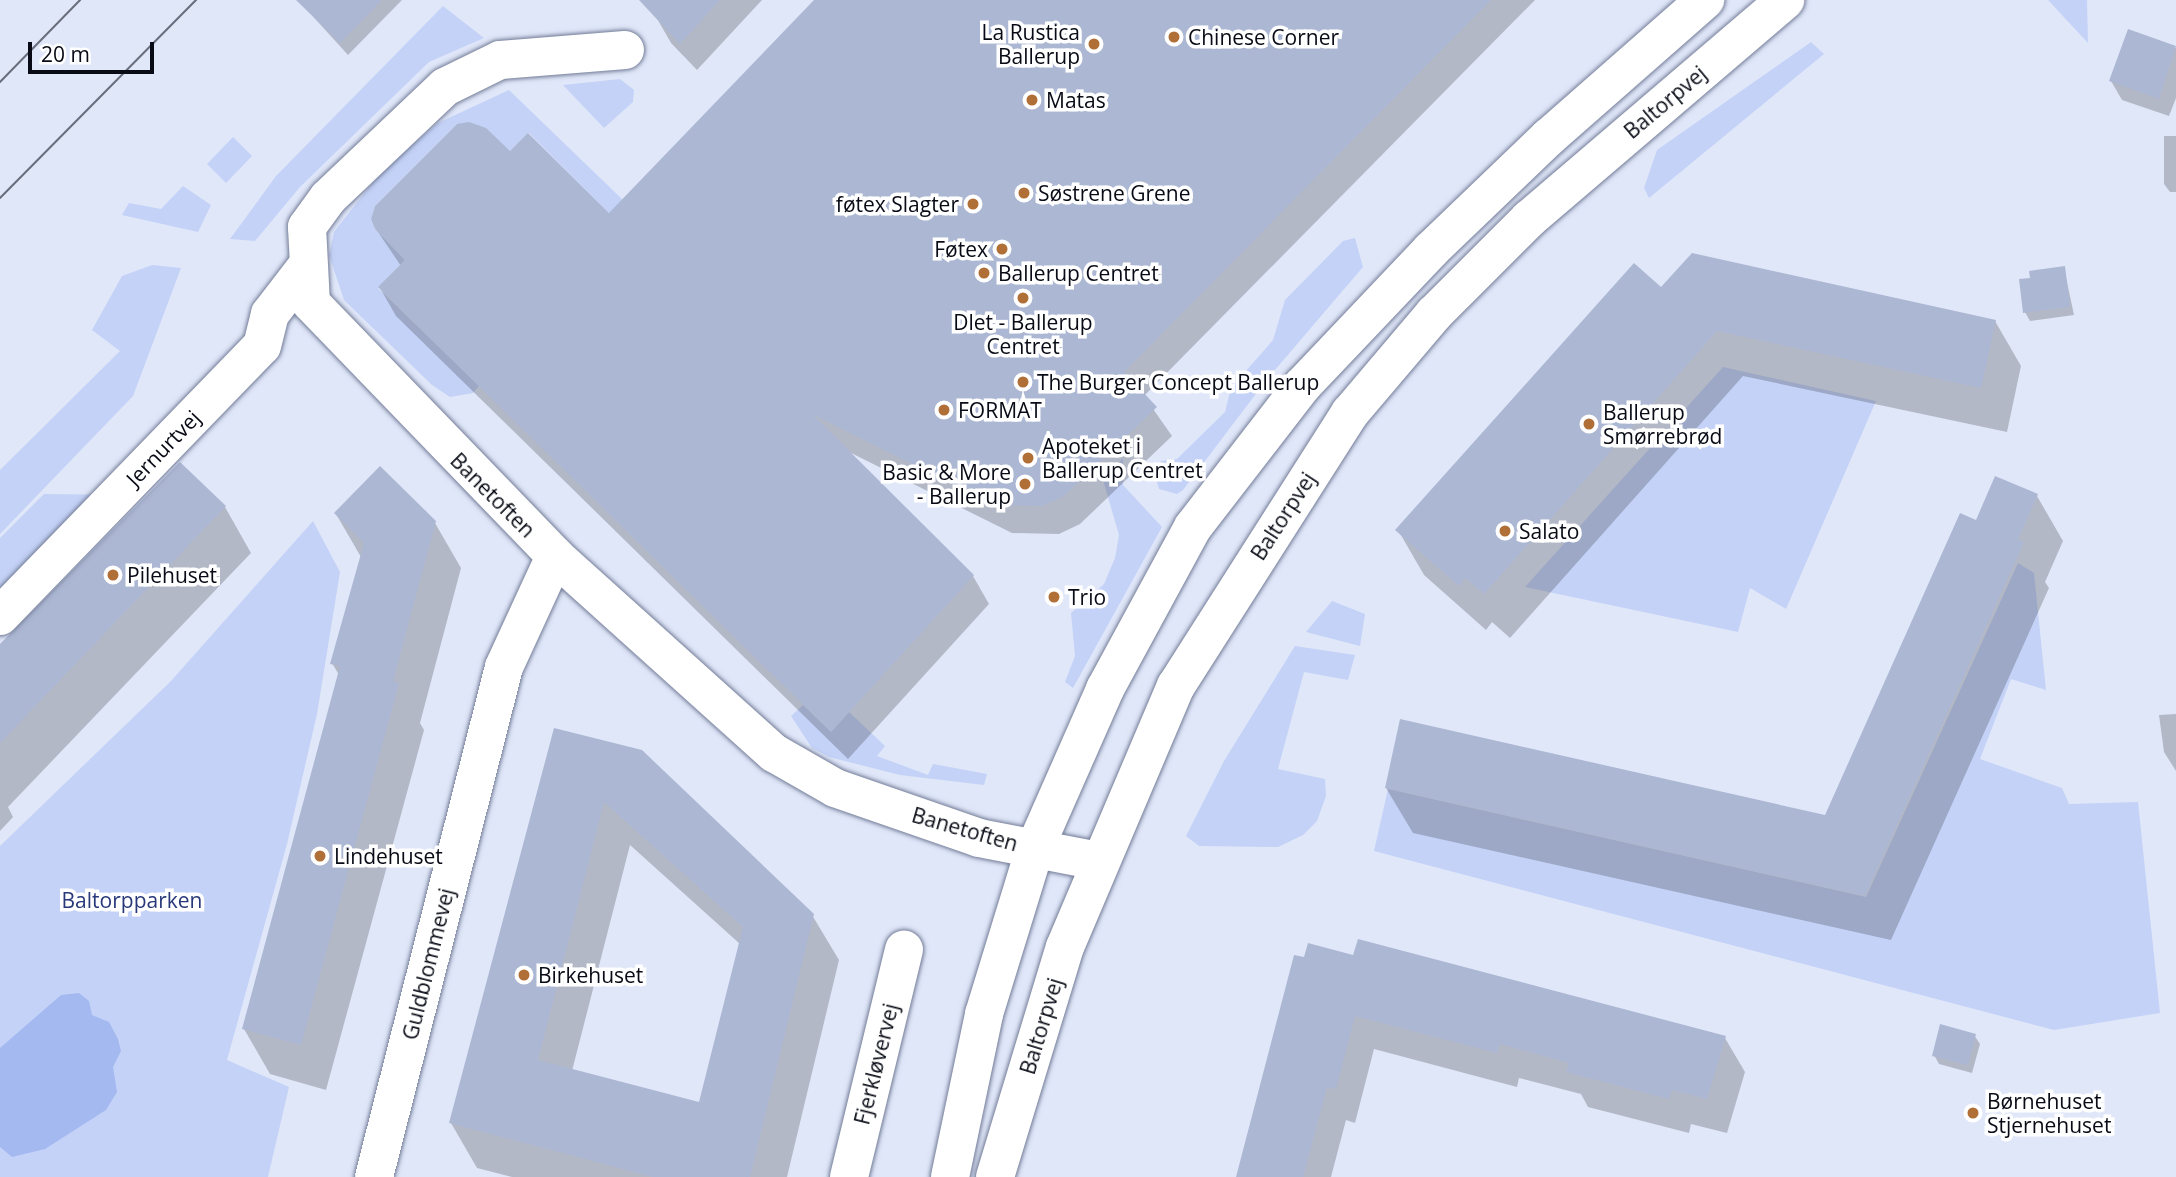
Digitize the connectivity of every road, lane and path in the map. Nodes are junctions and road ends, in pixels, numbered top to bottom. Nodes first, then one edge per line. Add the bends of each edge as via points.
1 (1705, 0) edge
2 (1785, 0) edge
3 (625, 50) dead end
4 (307, 266) junction
5 (555, 556) junction
6 (0, 617) edge
7 (1035, 848) junction
8 (1098, 860) junction
9 (904, 950) dead end
10 (374, 1177) edge
11 (849, 1177) edge
12 (950, 1177) edge
13 (995, 1177) edge

1 - 7 street via 1549,137 1431,250 1301,386 1193,527 1105,689
2 - 8 street, Baltorpvej via 1529,219 1434,314 1350,413 1176,686
3 - 4 street, Banetoften via 500,60 445,87 328,198 307,227
4 - 5 street, Banetoften via 311,303
4 - 6 street, Jernurtvej via 270,314 262,346
5 - 7 street, Banetoften via 774,752 835,788 979,838
5 - 10 street, Guldblommevej via 504,667
7 - 8 street, Banetoften
7 - 12 street via 984,1014
8 - 13 street, Baltorpvej via 1065,947
9 - 11 street, Fjerkløvervej

